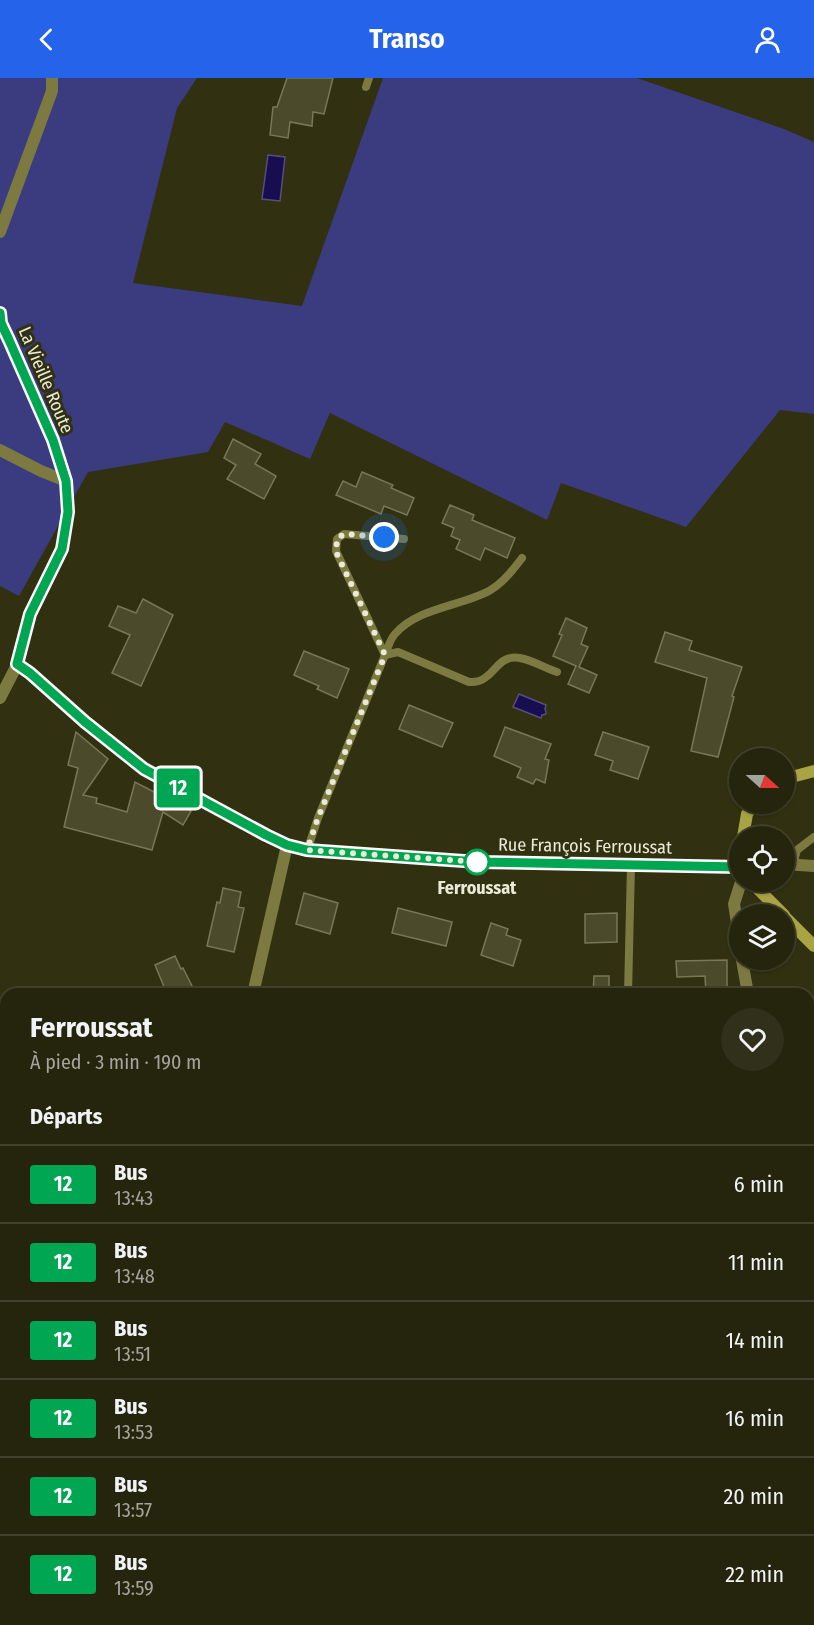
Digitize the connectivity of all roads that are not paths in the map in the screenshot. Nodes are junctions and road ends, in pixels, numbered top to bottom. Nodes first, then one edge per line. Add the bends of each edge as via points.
1 (52, 78) edge
2 (369, 78) edge
3 (366, 87) dead end
4 (0, 232) edge
5 (0, 314) edge
6 (0, 450) edge
7 (66, 481) junction
8 (404, 539) dead end
9 (522, 558) dead end
10 (385, 655) junction
11 (17, 664) junction
12 (556, 672) dead end
13 (0, 698) edge
14 (814, 771) edge
15 (795, 776) edge
16 (814, 837) edge
17 (287, 845) junction
18 (307, 850) junction
19 (795, 854) edge
20 (631, 865) junction
21 (795, 865) edge
22 (814, 866) edge
23 (729, 867) edge
24 (761, 892) edge
25 (772, 904) edge
26 (795, 927) edge
27 (814, 946) edge
28 (744, 970) edge
29 (255, 988) edge
30 (628, 988) edge
31 (747, 988) edge

1 - 4 street via 52,92
2 - 3 lane
5 - 7 street, La Vieille Route
6 - 7 street
7 - 11 street, La Vieille Route via 68,512 62,549 30,614
8 - 10 lane via 344,534 337,539 336,552
9 - 10 lane via 503,582 487,592 404,625 394,635
10 - 12 lane via 398,652 469,682 479,681 508,658 519,658
10 - 18 lane
11 - 13 street, La Vieille Route
11 - 17 street, Rue François Ferroussat via 144,769
14 - 15 main road
16 - 19 lane
17 - 18 street, Rue François Ferroussat
17 - 29 street
18 - 20 street, Rue François Ferroussat via 478,862
20 - 23 street, Rue François Ferroussat
20 - 30 lane
21 - 22 street
24 - 25 main road
26 - 27 main road
28 - 31 street

